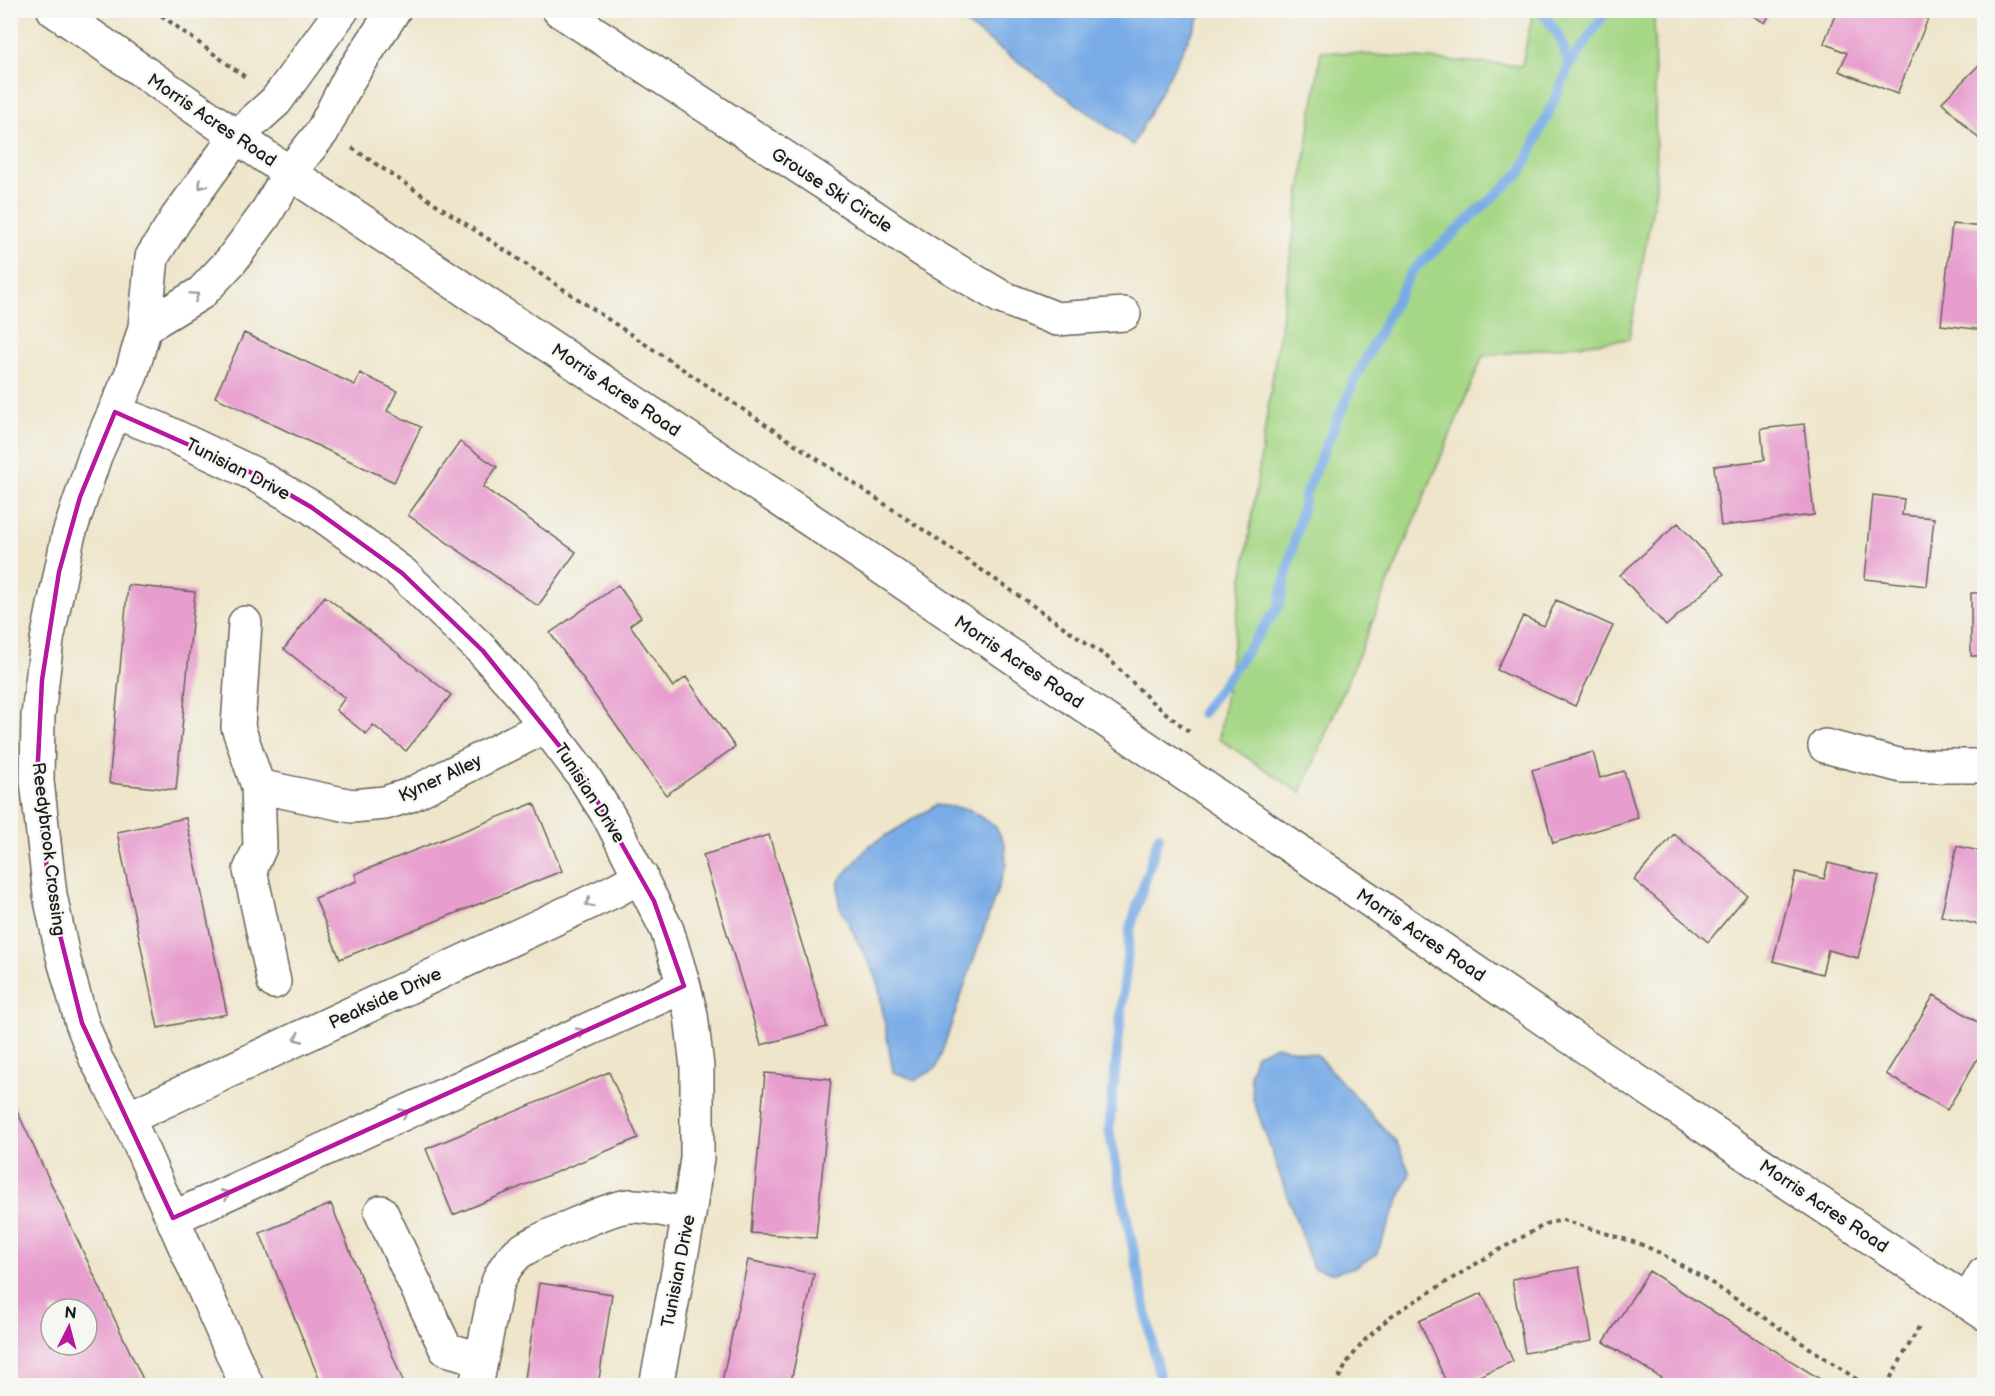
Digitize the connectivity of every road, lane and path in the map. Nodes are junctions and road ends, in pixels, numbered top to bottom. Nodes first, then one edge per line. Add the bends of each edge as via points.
1 (54, 10) edge
2 (154, 10) edge
3 (342, 10) edge
4 (394, 10) edge
5 (559, 10) edge
6 (228, 64) dead end
7 (236, 137) junction
8 (348, 146) dead end
9 (290, 172) junction
10 (1124, 314) dead end
11 (145, 327) junction
12 (115, 412) junction
13 (245, 622) dead end
14 (546, 726) junction
15 (1200, 739) dead end
16 (1825, 746) dead end
17 (1984, 766) edge
18 (258, 786) junction
19 (641, 876) junction
20 (274, 982) dead end
21 (684, 986) junction
22 (128, 1118) junction
23 (381, 1212) dead end
24 (689, 1215) junction
25 (173, 1218) junction
26 (1984, 1274) edge
27 (1976, 1307) edge
28 (1919, 1327) dead end
29 (478, 1372) edge
30 (247, 1386) edge
31 (656, 1386) edge
32 (1334, 1386) edge
33 (1867, 1386) edge
34 (1886, 1386) edge

1 - 7 street, Morris Acres Road
2 - 6 path
3 - 7 street, Reedybrook Crossing via 276,101
4 - 9 street via 322,132
5 - 10 street, Grouse Ski Circle via 924,251 1001,297 1057,319
7 - 9 street, Morris Acres Road
7 -> 11 street, Reedybrook Crossing via 152,257
8 - 15 path via 1107,657 1152,702
11 -> 9 street via 201,293 231,261
9 - 27 street, Morris Acres Road
11 - 12 street, Reedybrook Crossing
12 - 14 street, Tunisian Drive via 252,473 311,507 402,573 483,651
12 - 22 street, Reedybrook Crossing via 80,497 59,572 47,640 37,781 63,957 96,1059
13 - 18 street via 238,727
14 - 18 street, Kyner Alley via 410,795 385,803 352,806
14 - 19 street, Tunisian Drive via 594,791
16 - 17 street via 1902,766
18 - 20 street via 260,848 250,870
19 - 21 street, Tunisian Drive via 667,930
19 -> 22 street, Peakside Drive
21 - 24 street, Tunisian Drive via 698,1079 697,1158
25 -> 21 street
22 - 25 street, Reedybrook Crossing
23 - 29 street via 446,1349
24 - 29 street via 623,1207 525,1249 498,1281
24 - 31 street, Tunisian Drive
25 - 30 street, Reedybrook Crossing
26 - 27 street
28 - 34 path
32 - 33 path via 1365,1340 1391,1316 1497,1251 1548,1223 1563,1220 1658,1252

